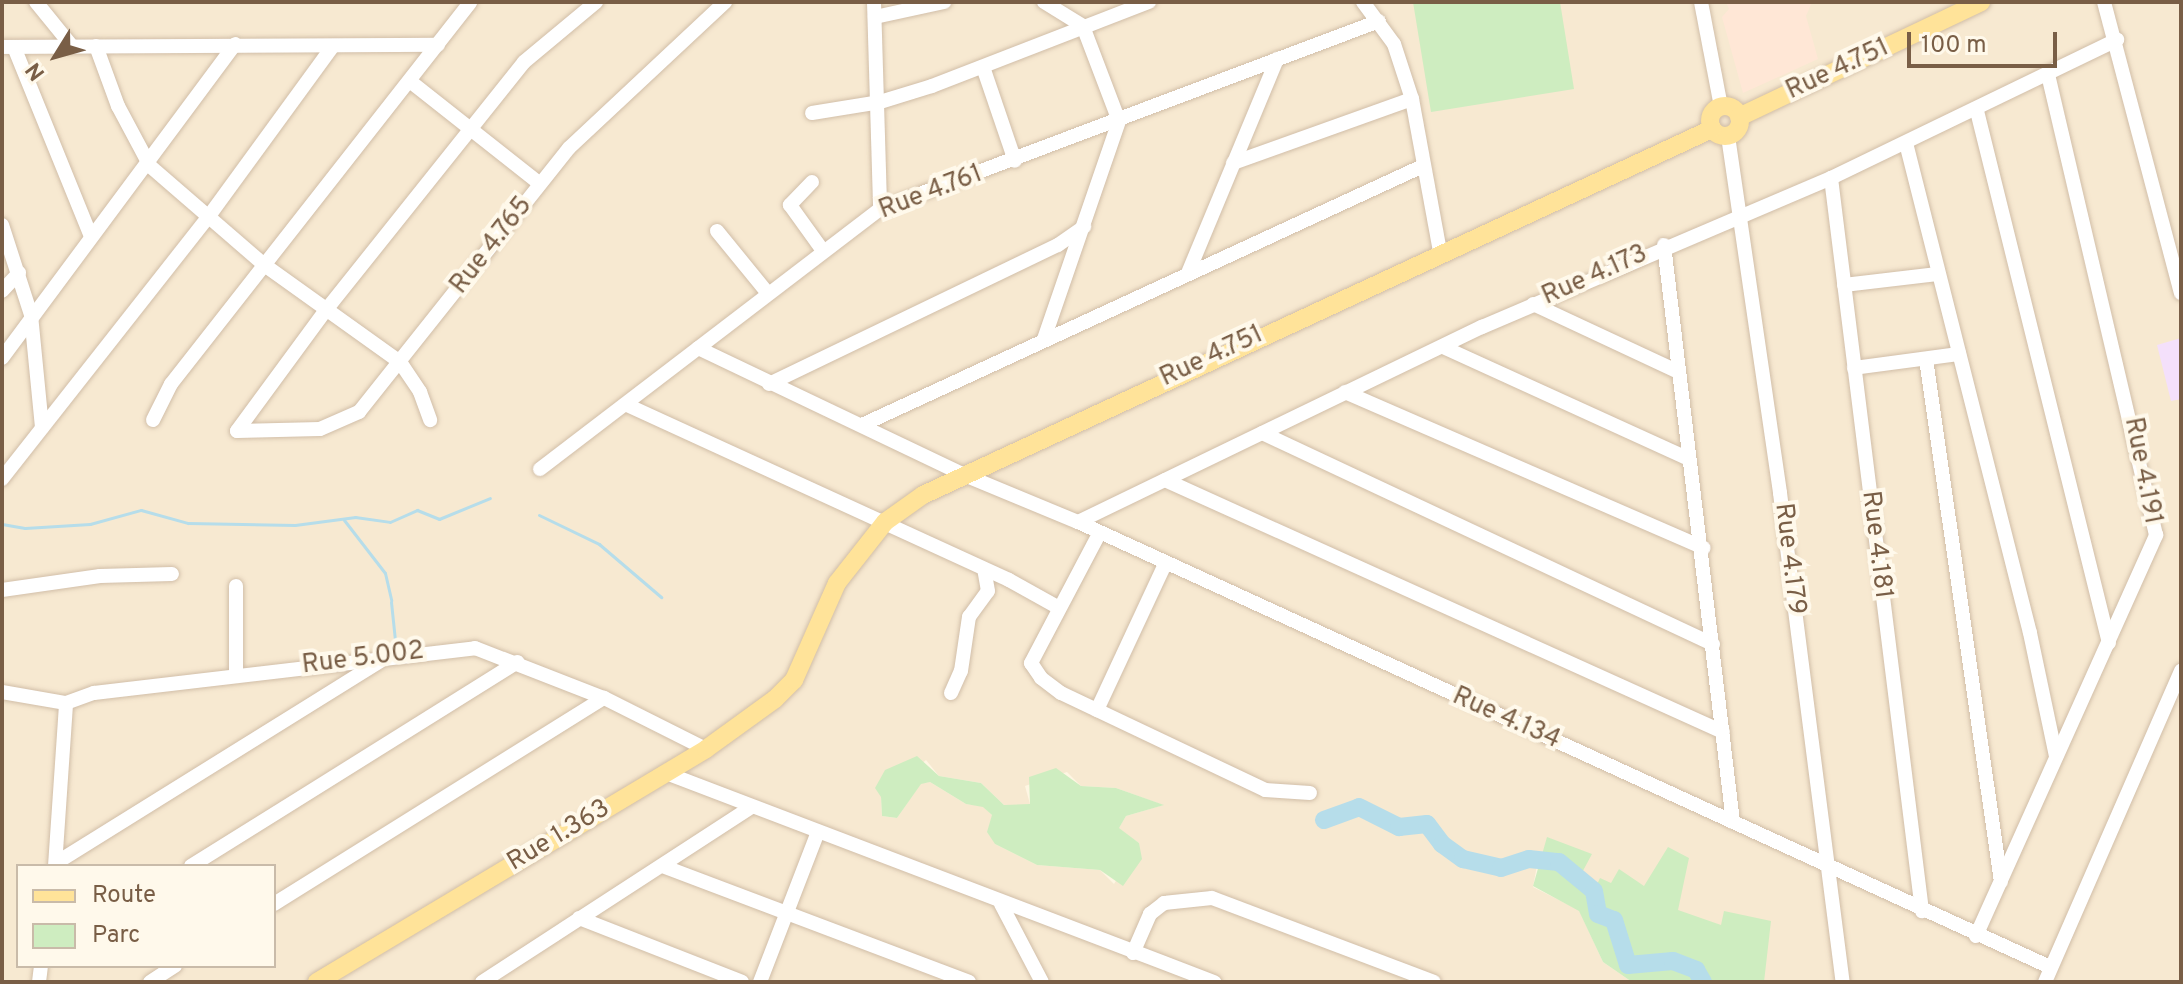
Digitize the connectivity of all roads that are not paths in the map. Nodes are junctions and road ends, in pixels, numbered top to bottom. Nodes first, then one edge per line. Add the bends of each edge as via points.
1 (36, 2) edge
2 (470, 2) edge
3 (596, 2) edge
4 (725, 2) edge
5 (944, 2) edge
6 (1044, 2) edge
7 (1149, 2) edge
8 (1363, 2) edge
9 (1701, 2) edge
10 (1981, 2) edge
11 (2104, 2) edge
12 (874, 10) edge
13 (1379, 21) junction
14 (1083, 26) junction
15 (2117, 40) junction
16 (235, 44) junction
17 (71, 45) junction
18 (438, 45) junction
19 (96, 46) junction
20 (333, 46) junction
21 (8, 47) edge
22 (1277, 59) junction
23 (983, 67) junction
24 (2048, 75) junction
25 (411, 82) junction
26 (1412, 99) junction
27 (880, 102) junction
28 (1721, 107) junction
29 (1977, 111) junction
30 (812, 113) dead end
31 (1739, 117) junction
32 (1119, 121) junction
33 (469, 129) junction
34 (1720, 132) junction
35 (1906, 143) junction
36 (1015, 161) junction
37 (1233, 163) junction
38 (150, 166) junction
39 (1423, 166) junction
40 (1831, 178) junction
41 (812, 182) dead end
42 (539, 183) junction
43 (880, 209) junction
44 (1741, 215) junction
45 (209, 216) junction
46 (2, 225) edge
47 (1084, 227) junction
48 (717, 231) dead end
49 (91, 237) junction
50 (1664, 245) junction
51 (823, 251) junction
52 (1440, 252) junction
53 (263, 264) junction
54 (19, 273) junction
55 (1188, 273) junction
56 (1937, 274) junction
57 (1844, 285) junction
58 (2, 291) edge
59 (766, 291) junction
60 (2181, 293) edge
61 (1533, 304) junction
62 (326, 310) junction
63 (31, 315) junction
64 (1044, 339) junction
65 (1443, 347) junction
66 (698, 348) junction
67 (1959, 354) junction
68 (2, 358) edge
69 (1926, 359) junction
70 (400, 362) junction
71 (1854, 368) junction
72 (1679, 372) junction
73 (769, 384) junction
74 (1345, 392) junction
75 (627, 405) junction
76 (153, 420) dead end
77 (430, 420) dead end
78 (864, 424) junction
79 (42, 427) junction
80 (1262, 433) junction
81 (1689, 459) junction
82 (540, 469) dead end
83 (962, 474) junction
84 (2, 479) edge
85 (1165, 480) junction
86 (885, 522) junction
87 (1078, 522) junction
88 (1099, 534) junction
89 (1703, 548) junction
90 (1165, 564) junction
91 (984, 569) junction
92 (172, 574) dead end
93 (236, 586) dead end
94 (2, 590) edge
95 (1059, 608) junction
96 (2109, 643) junction
97 (1713, 644) junction
98 (383, 658) junction
99 (518, 662) junction
100 (2181, 670) edge
101 (236, 675) junction
102 (794, 680) joint
103 (2, 692) edge
104 (951, 693) dead end
105 (604, 698) junction
106 (66, 703) junction
107 (1097, 710) junction
108 (1723, 732) junction
109 (706, 749) junction
110 (2056, 756) junction
111 (666, 773) junction
112 (1310, 793) dead end
113 (750, 808) junction
114 (1733, 822) junction
115 (817, 834) junction
116 (55, 864) edge
117 (194, 864) edge
118 (665, 867) junction
119 (1831, 870) junction
120 (2001, 883) junction
121 (276, 903) edge
122 (1001, 904) junction
123 (1922, 911) junction
124 (787, 912) junction
125 (579, 918) junction
126 (1976, 936) junction
127 (1133, 953) junction
128 (2050, 967) junction
129 (172, 968) edge
130 (487, 981) edge
131 (150, 982) edge
132 (317, 982) edge
133 (742, 982) edge
134 (760, 982) edge
135 (969, 982) edge
136 (1042, 982) edge
137 (1214, 982) edge
138 (1434, 982) edge
139 (1843, 982) edge
140 (2045, 982) edge

1 - 17 street
2 - 18 street
3 - 33 street via 524,62
4 - 42 street, Rue 4.765 via 620,97
5 - 12 street
6 - 14 street
7 - 14 street
8 - 13 street
9 - 28 street
10 - 31 main road, Rue 4.751
11 - 15 street
12 - 27 street
13 - 22 street, Rue 4.761
13 - 26 street via 1394,44
14 - 23 street
14 - 32 street
15 - 24 street, Rue 4.173
15 - 60 street
16 - 19 street
16 - 20 street
16 - 38 street
17 - 19 street
17 - 21 street
18 - 20 street
18 - 25 street
19 - 38 street via 118,106
20 - 45 street
21 - 49 street
22 - 32 street, Rue 4.761
22 - 37 street
23 - 27 street
23 - 36 street
24 - 29 street, Rue 4.173
24 - 96 street, Rue 4.191 via 2156,526 2154,543
25 - 33 street
25 - 53 street
26 - 37 street
26 - 39 street
27 - 30 street
27 - 43 street
28 - 31 main road
28 - 34 main road via 1710,118
29 - 35 street, Rue 4.173
29 - 96 street
31 - 34 main road via 1737,129
32 - 36 street, Rue 4.761
32 - 47 street
33 - 42 street
33 - 62 street
34 - 44 street, Rue 4.179
34 - 52 main road, Rue 4.751
35 - 40 street, Rue 4.173
35 - 56 street
36 - 43 street, Rue 4.761
37 - 55 street
38 - 45 street
38 - 49 street
39 - 52 street
39 - 55 street
40 - 44 street, Rue 4.173
40 - 57 street, Rue 4.181
41 - 51 street via 790,205
42 - 70 street, Rue 4.765
43 - 51 street, Rue 4.761
44 - 50 street, Rue 4.173
44 - 119 street, Rue 4.179
45 - 53 street
45 - 79 street
46 - 54 street
47 - 64 street
47 - 73 street via 1058,245
48 - 59 street
49 - 63 street
50 - 61 street, Rue 4.173
50 - 72 street
51 - 59 street, Rue 4.761
52 - 83 main road, Rue 4.751
53 - 62 street
53 - 76 street via 171,384
54 - 58 street
54 - 63 street
55 - 64 street
56 - 57 street
56 - 67 street
57 - 71 street, Rue 4.181
59 - 66 street, Rue 4.761
61 - 65 street, Rue 4.173
61 - 72 street
62 - 70 street
62 - 70 street, Rue 4.765 via 237,431 290,432 343,422 372,400
63 - 68 street
63 - 79 street
64 - 78 street
65 - 74 street, Rue 4.173
65 - 81 street
66 - 73 street, Rue 4.134
66 - 75 street, Rue 4.761
67 - 69 street
67 - 110 street
69 - 71 street
69 - 120 street
70 - 77 street
71 - 123 street, Rue 4.181
72 - 81 street
73 - 78 street, Rue 4.134
74 - 80 street, Rue 4.173
74 - 89 street
75 - 82 street, Rue 4.761
75 - 86 street
78 - 83 street, Rue 4.134
79 - 84 street
80 - 85 street, Rue 4.173
80 - 97 street
81 - 89 street
83 - 86 main road, Rue 4.751
83 - 87 street, Rue 4.134
85 - 87 street, Rue 4.173
85 - 108 street
86 - 91 street
86 - 102 main road, Rue 4.751 via 837,583
87 - 88 street, Rue 4.134
88 - 90 street, Rue 4.134
88 - 95 street
89 - 97 street
90 - 107 street
90 - 114 street, Rue 4.134
91 - 95 street
91 - 104 street via 988,591 969,617 961,671
92 - 94 street via 100,576
93 - 101 street
95 - 107 street via 1031,663 1061,693
96 - 110 street, Rue 4.191
97 - 108 street
98 - 99 street, Rue 5.002 via 460,647 489,650
98 - 101 street, Rue 5.002
98 - 116 street
99 - 105 street, Rue 5.002
99 - 117 street
100 - 128 street
101 - 106 street, Rue 5.002 via 94,693
102 - 109 main road, Rue 1.363
103 - 106 street, Rue 5.002
105 - 109 street, Rue 5.002
105 - 121 street
106 - 116 street
107 - 112 street via 1265,790
108 - 114 street
109 - 111 main road, Rue 1.363
110 - 120 street, Rue 4.191
111 - 113 street
111 - 132 main road, Rue 1.363
113 - 115 street
113 - 118 street
114 - 119 street, Rue 4.134
115 - 122 street
115 - 124 street
118 - 124 street
118 - 125 street
119 - 123 street, Rue 4.134
119 - 139 street, Rue 4.179
120 - 126 street, Rue 4.191
122 - 127 street
122 - 136 street
123 - 126 street, Rue 4.134
124 - 134 street
124 - 135 street
125 - 130 street
125 - 133 street
126 - 128 street, Rue 4.134
127 - 137 street
127 - 138 street via 1150,914 1164,903 1212,898
128 - 140 street
129 - 131 street

